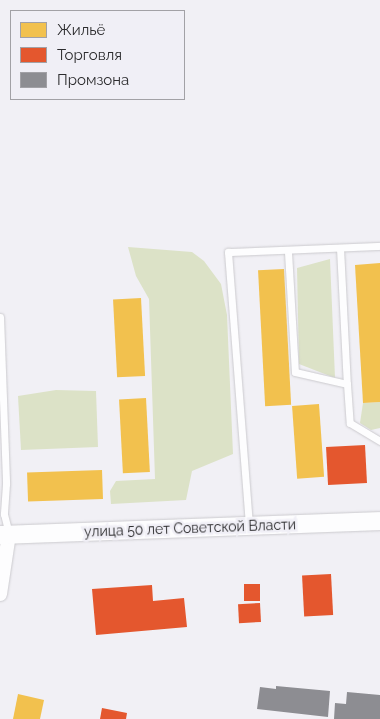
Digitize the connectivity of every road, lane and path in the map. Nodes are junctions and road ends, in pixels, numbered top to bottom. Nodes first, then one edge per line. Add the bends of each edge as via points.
1 (380, 246) edge
2 (340, 248) junction
3 (288, 252) junction
4 (0, 316) edge
5 (347, 384) junction
6 (380, 441) edge
7 (380, 521) edge
8 (249, 526) junction
9 (4, 535) edge
10 (0, 594) edge

1 - 2 lane
2 - 3 lane
2 - 5 lane
3 - 5 lane via 296,372
3 - 8 lane via 228,252
4 - 9 lane via 6,484
5 - 6 lane via 350,423
7 - 8 street, улица 50 лет Советской Власти
8 - 9 street, улица 50 лет Советской Власти
9 - 10 street

